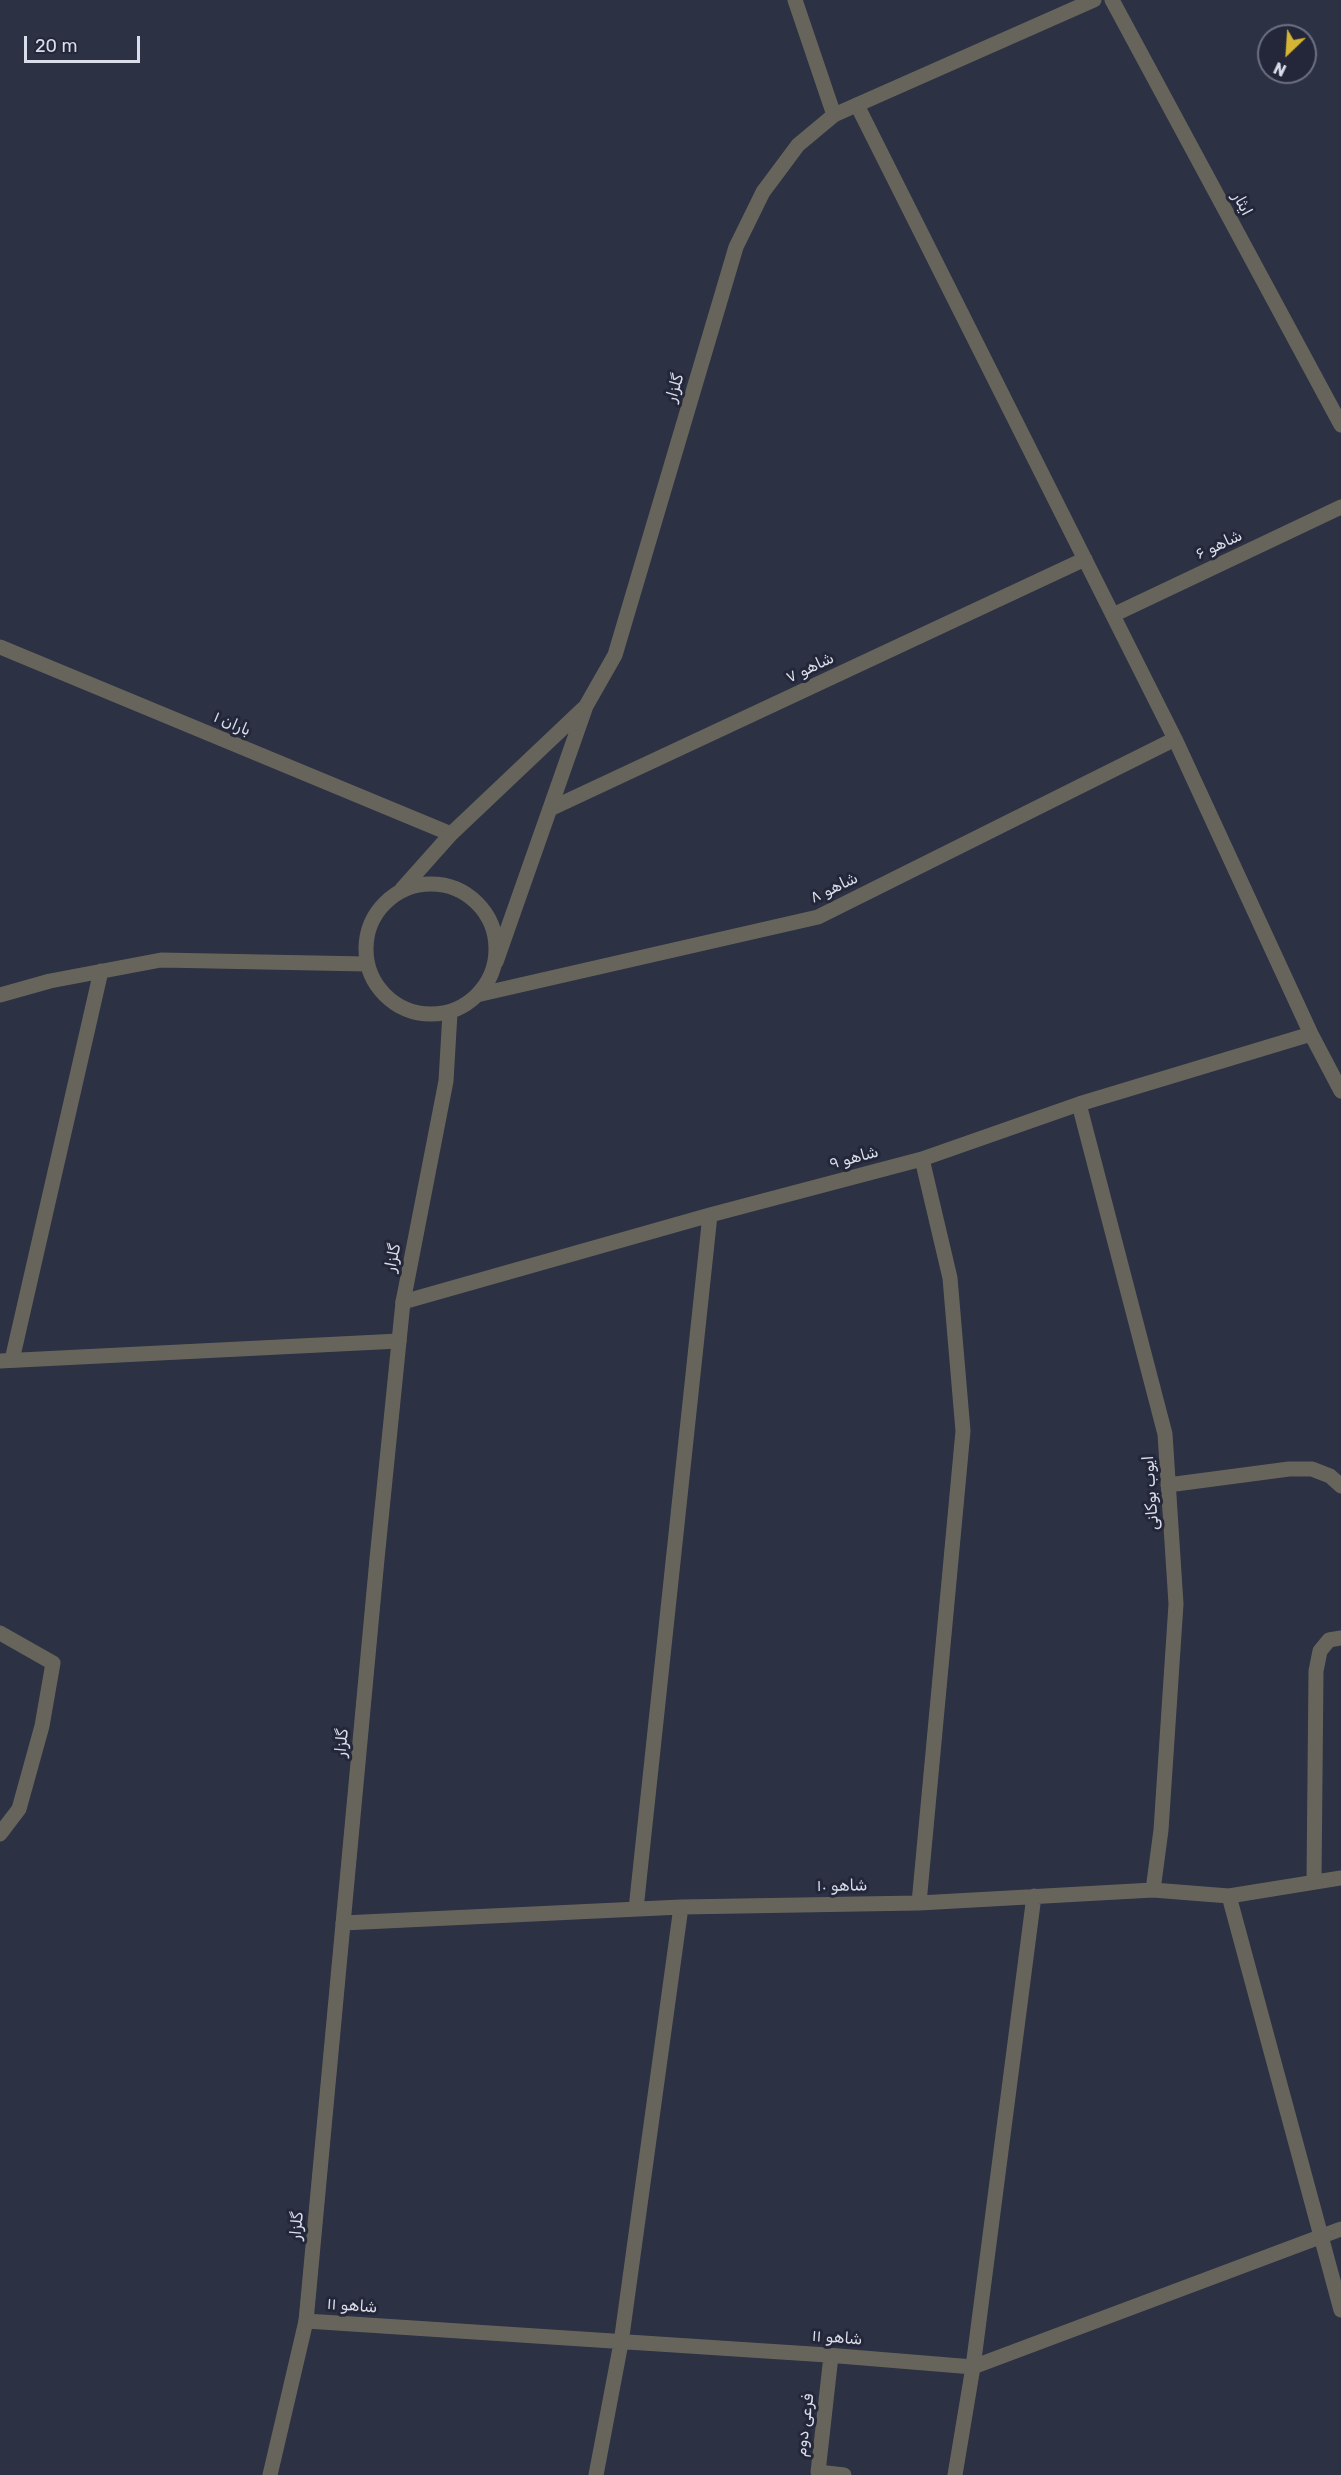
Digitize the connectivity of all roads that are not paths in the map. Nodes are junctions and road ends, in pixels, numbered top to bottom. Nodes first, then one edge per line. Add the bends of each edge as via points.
1 (795, 0) edge
2 (1094, 0) edge
3 (1112, 0) edge
4 (857, 105) junction
5 (834, 116) junction
6 (1341, 425) edge
7 (1341, 507) edge
8 (1085, 559) junction
9 (1113, 615) junction
10 (0, 647) edge
11 (586, 706) junction
12 (1175, 739) junction
13 (550, 808) junction
14 (451, 834) junction
15 (402, 889) junction
16 (496, 962) junction
17 (366, 964) junction
18 (101, 971) junction
19 (0, 994) edge
20 (481, 994) junction
21 (450, 1013) junction
22 (1311, 1034) junction
23 (1341, 1091) edge
24 (1079, 1104) junction
25 (922, 1159) junction
26 (710, 1215) junction
27 (403, 1302) junction
28 (399, 1341) junction
29 (6, 1361) edge
30 (1168, 1485) junction
31 (1341, 1486) edge
32 (0, 1633) edge
33 (1341, 1638) edge
34 (0, 1834) edge
35 (1341, 1878) edge
36 (1314, 1882) junction
37 (1153, 1890) junction
38 (1034, 1896) junction
39 (1229, 1896) junction
40 (919, 1903) junction
41 (681, 1907) junction
42 (636, 1909) junction
43 (343, 1923) junction
44 (1341, 2229) edge
45 (1320, 2236) junction
46 (1341, 2310) edge
47 (306, 2321) junction
48 (621, 2343) junction
49 (831, 2356) junction
50 (973, 2367) junction
51 (270, 2475) edge
52 (596, 2475) edge
53 (844, 2475) edge
54 (955, 2475) edge

1 - 5 street
2 - 4 street, گلزار
3 - 6 street, ایثار
4 - 5 street, گلزار
4 - 8 street
5 - 11 street, گلزار via 798,145 763,192 736,247 615,655
7 - 9 street, شاهو ۶
8 - 9 street
8 - 13 street, شاهو ۷
9 - 12 street
10 - 14 street, باران ۱
11 - 13 street, گلزار
11 - 14 street
12 - 20 street, شاهو ۸ via 818,917
12 - 22 street
13 - 16 street, گلزار
14 - 15 street
15 - 16 street via 438,883 472,897 493,926
15 - 17 street via 379,908 366,935
16 - 20 street
17 - 18 street via 161,960
17 - 21 street via 383,995 414,1014
18 - 19 street
18 - 29 street
20 - 21 street
21 - 27 street, گلزار via 446,1081
22 - 23 street
22 - 24 street, شاهو ۹
24 - 25 street, شاهو ۹
24 - 30 street, ایوب بوکانی via 1165,1434
25 - 26 street, شاهو ۹
25 - 40 street via 950,1278 963,1431
26 - 27 street, شاهو ۹
26 - 42 street
27 - 28 street, گلزار
28 - 29 street
28 - 43 street, گلزار
30 - 31 street via 1289,1468 1312,1469 1330,1476
30 - 37 street, ایوب بوکانی via 1176,1604 1161,1830
32 - 34 street via 52,1663 42,1726 19,1809
33 - 36 street via 1329,1640 1320,1651 1316,1671
35 - 36 street, شاهو ۱۰
36 - 39 street, شاهو ۱۰
37 - 38 street, شاهو ۱۰
37 - 39 street, شاهو ۱۰
38 - 40 street, شاهو ۱۰
38 - 50 street
39 - 45 street
40 - 41 street, شاهو ۱۰
41 - 42 street, شاهو ۱۰
41 - 48 street
42 - 43 street, شاهو ۱۰
43 - 47 street, گلزار
44 - 45 street, شاهو ۱۱
45 - 46 street
45 - 50 street, شاهو ۱۱
47 - 48 street, شاهو ۱۱
47 - 51 street, گلزار
48 - 49 street, شاهو ۱۱
48 - 52 street
49 - 50 street, شاهو ۱۱
49 - 53 street, فرعی دوم via 818,2472
50 - 54 street

